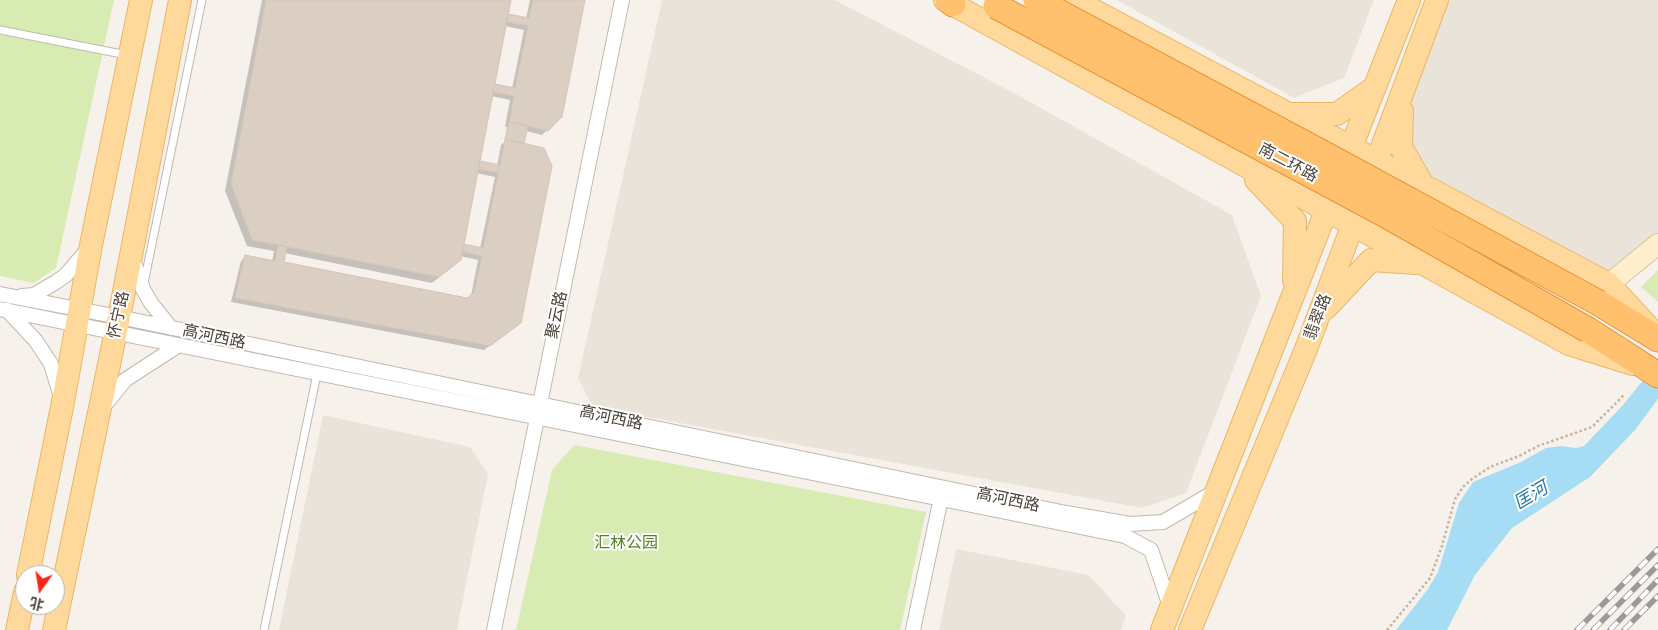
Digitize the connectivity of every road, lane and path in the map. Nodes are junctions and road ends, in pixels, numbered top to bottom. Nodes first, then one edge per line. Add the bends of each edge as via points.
1 (141, 0) edge
2 (180, 0) edge
3 (202, 0) edge
4 (622, 0) edge
5 (1036, 0) edge
6 (1074, 0) edge
7 (1409, 0) edge
8 (1437, 0) edge
9 (949, 1) edge
10 (991, 3) edge
11 (0, 30) edge
12 (130, 55) junction
13 (1375, 86) junction
14 (1402, 93) junction
15 (1288, 114) junction
16 (1351, 147) junction
17 (1377, 161) junction
18 (1242, 165) junction
19 (1424, 186) junction
20 (1326, 211) junction
21 (1352, 225) junction
22 (1658, 244) edge
23 (91, 245) junction
24 (131, 253) junction
25 (1422, 263) junction
26 (143, 288) junction
27 (1294, 293) junction
28 (1604, 294) junction
29 (6, 295) edge
30 (4, 310) edge
31 (1318, 316) junction
32 (78, 317) junction
33 (117, 325) junction
34 (171, 328) junction
35 (1658, 338) edge
36 (179, 345) junction
37 (1654, 372) edge
38 (317, 374) junction
39 (1624, 394) dead end
40 (63, 402) junction
41 (539, 403) junction
42 (99, 412) junction
43 (536, 418) junction
44 (1216, 492) junction
45 (941, 498) junction
46 (30, 565) edge
47 (1170, 608) junction
48 (20, 615) edge
49 (17, 630) edge
50 (54, 630) edge
51 (264, 630) edge
52 (494, 630) edge
53 (913, 630) edge
54 (1162, 630) edge
55 (1190, 630) edge
56 (1388, 630) edge

1 - 12 main road
2 - 24 main road, 怀宁路
3 - 26 lane
4 - 41 street, 聚云路
5 - 28 highway, 南二环路, bridge via 1326,154
6 - 15 main road
7 - 13 main road, 翡翠路
8 - 14 main road, 翡翠路
9 - 18 main road
10 - 37 highway, 南二环路, bridge via 1386,215 1588,330
11 - 12 lane
12 - 23 main road
13 - 15 main road via 1337,114
13 - 16 main road, 翡翠路
14 - 17 main road, 翡翠路
14 - 19 main road via 1401,147
15 - 16 main road
16 - 17 main road
16 - 20 main road, 翡翠路
17 - 19 main road
17 - 21 main road, 翡翠路
18 - 20 main road
18 - 27 main road via 1295,221
19 - 28 main road
20 - 21 main road
20 - 27 main road, 翡翠路
21 - 25 main road
21 - 31 main road, 翡翠路
22 - 28 street
23 - 29 street via 66,275 34,295
23 - 32 main road
24 - 26 street
24 - 33 main road, 怀宁路
25 - 31 main road via 1371,260
25 - 37 main road via 1569,344
26 - 34 street via 150,303
27 - 44 main road, 翡翠路
28 - 35 highway, 南二环路
29 - 32 street, 高河西路
30 - 32 street, 高河西路
30 - 40 street via 36,342 51,364
31 - 55 main road, 翡翠路
32 - 33 street, 高河西路
32 - 40 main road
33 - 34 street, 高河西路
33 - 36 street, 高河西路
33 - 42 main road, 怀宁路
34 - 41 street, 高河西路
36 - 38 street, 高河西路
36 - 42 street via 124,380
38 - 43 street, 高河西路
38 - 51 lane
39 - 56 path via 1592,427 1490,467 1463,487 1455,499 1430,578
40 - 46 main road
41 - 43 street, 聚云路
41 - 44 street, 高河西路 via 1130,524 1163,522
42 - 50 main road, 怀宁路
43 - 45 street, 高河西路
43 - 52 street, 聚云路
44 - 47 main road, 翡翠路
45 - 47 street, 高河西路 via 1125,536 1151,550
45 - 53 street
47 - 54 main road, 翡翠路
48 - 49 main road

